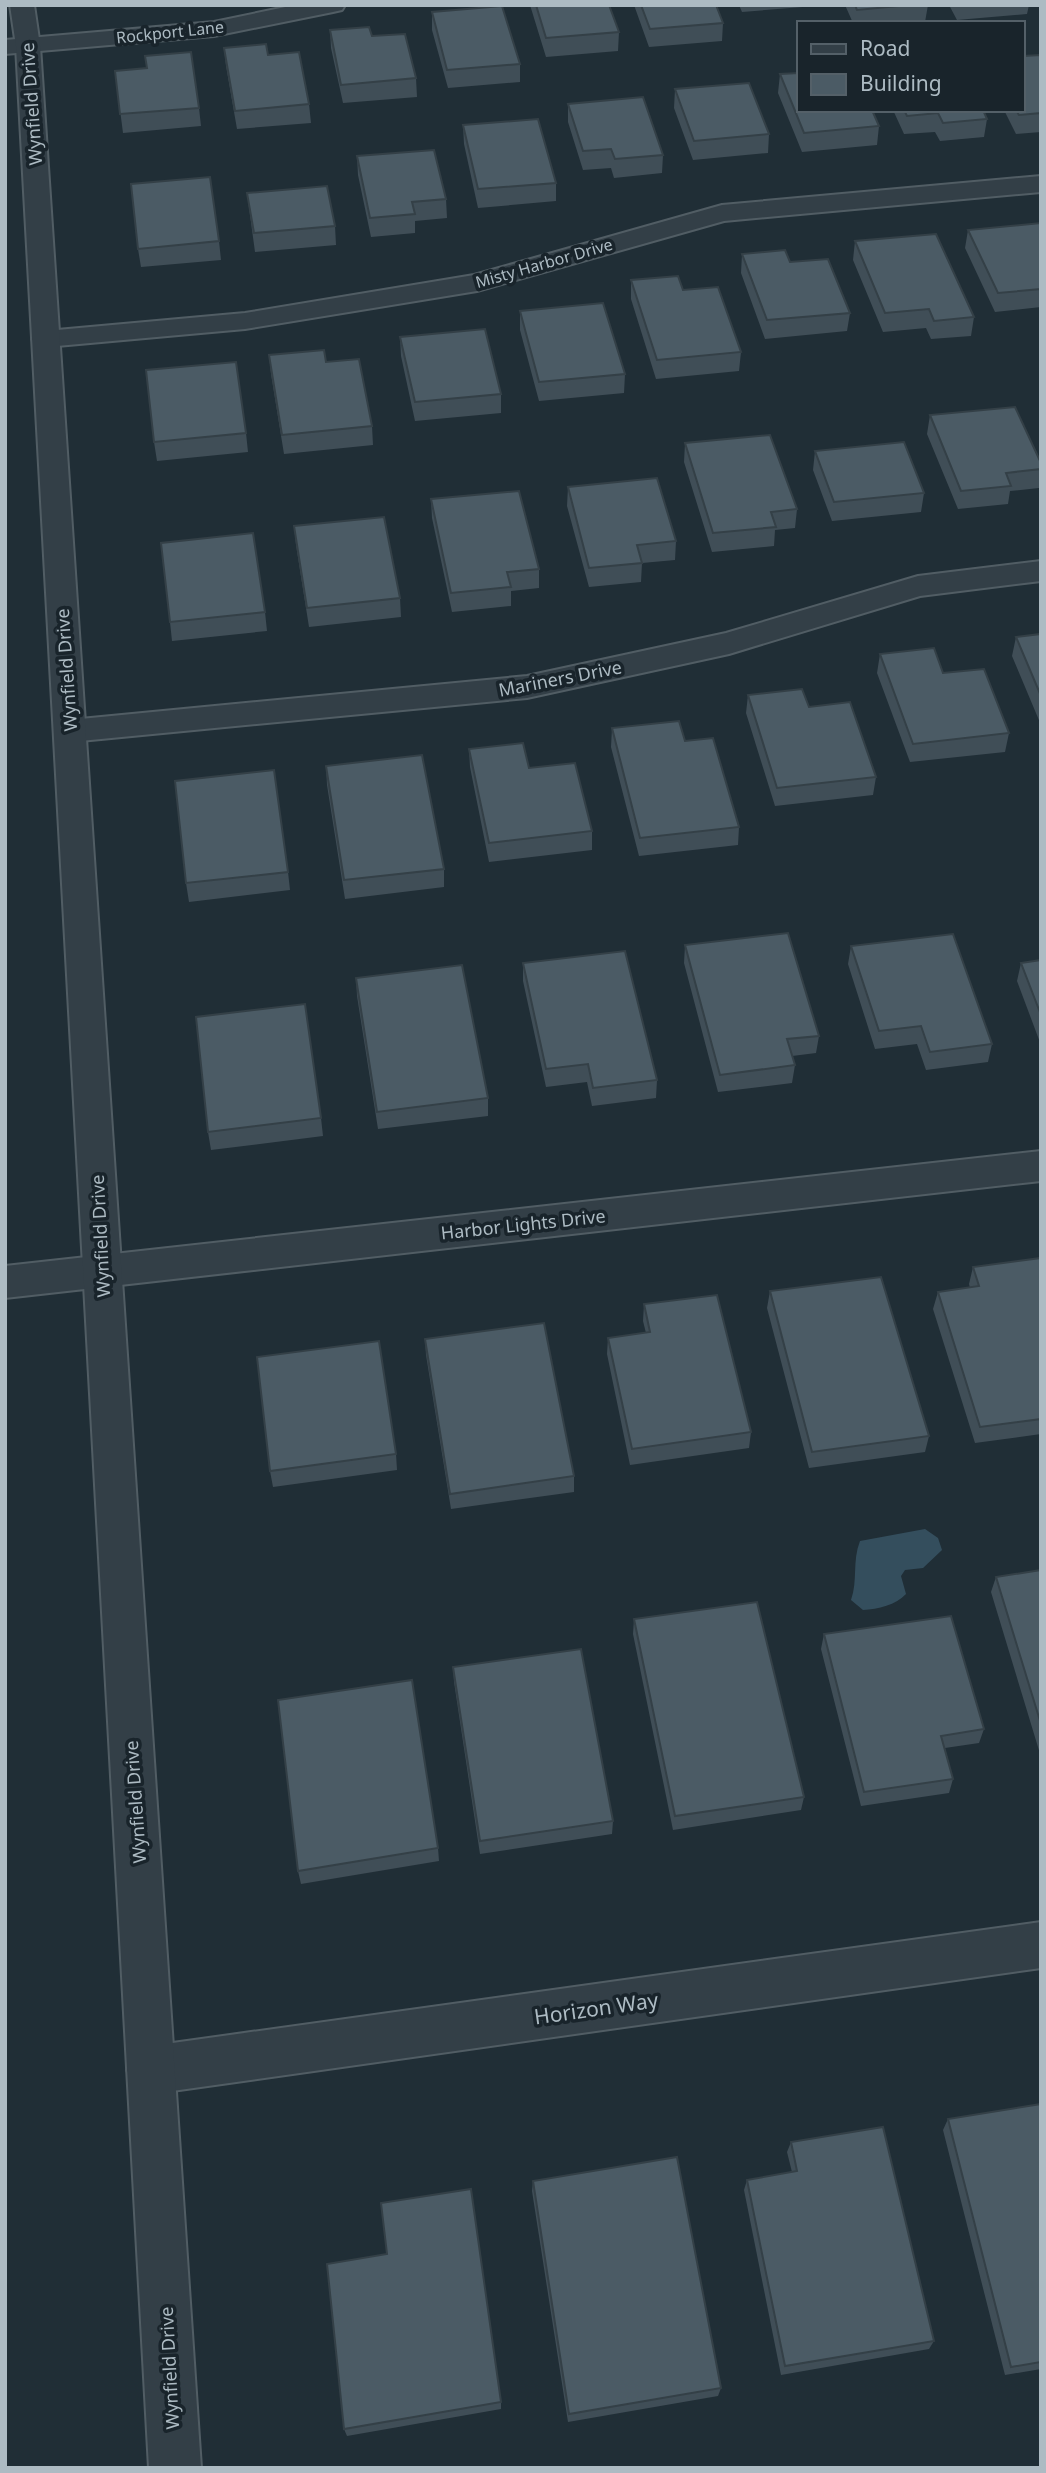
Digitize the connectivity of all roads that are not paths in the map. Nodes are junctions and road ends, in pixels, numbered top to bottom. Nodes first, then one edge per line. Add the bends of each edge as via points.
1 (22, 5) edge
2 (333, 5) edge
3 (16, 47) edge
4 (1041, 184) edge
5 (46, 339) junction
6 (1041, 571) edge
7 (70, 731) junction
8 (1041, 1166) edge
9 (102, 1271) junction
10 (5, 1282) edge
11 (1041, 1945) edge
12 (151, 2070) junction
13 (175, 2468) edge

1 - 3 street, Wynfield Drive
2 - 3 street, Rockport Lane via 214,29
3 - 5 street, Wynfield Drive
4 - 5 street, Misty Harbor Drive via 722,213 477,283 245,321
5 - 7 street, Wynfield Drive
6 - 7 street, Mariners Drive via 918,586 729,643 527,687
7 - 9 street, Wynfield Drive
8 - 9 street, Harbor Lights Drive
9 - 10 street, Harbor Lights Drive
9 - 12 street, Wynfield Drive
11 - 12 street, Horizon Way
12 - 13 street, Wynfield Drive

